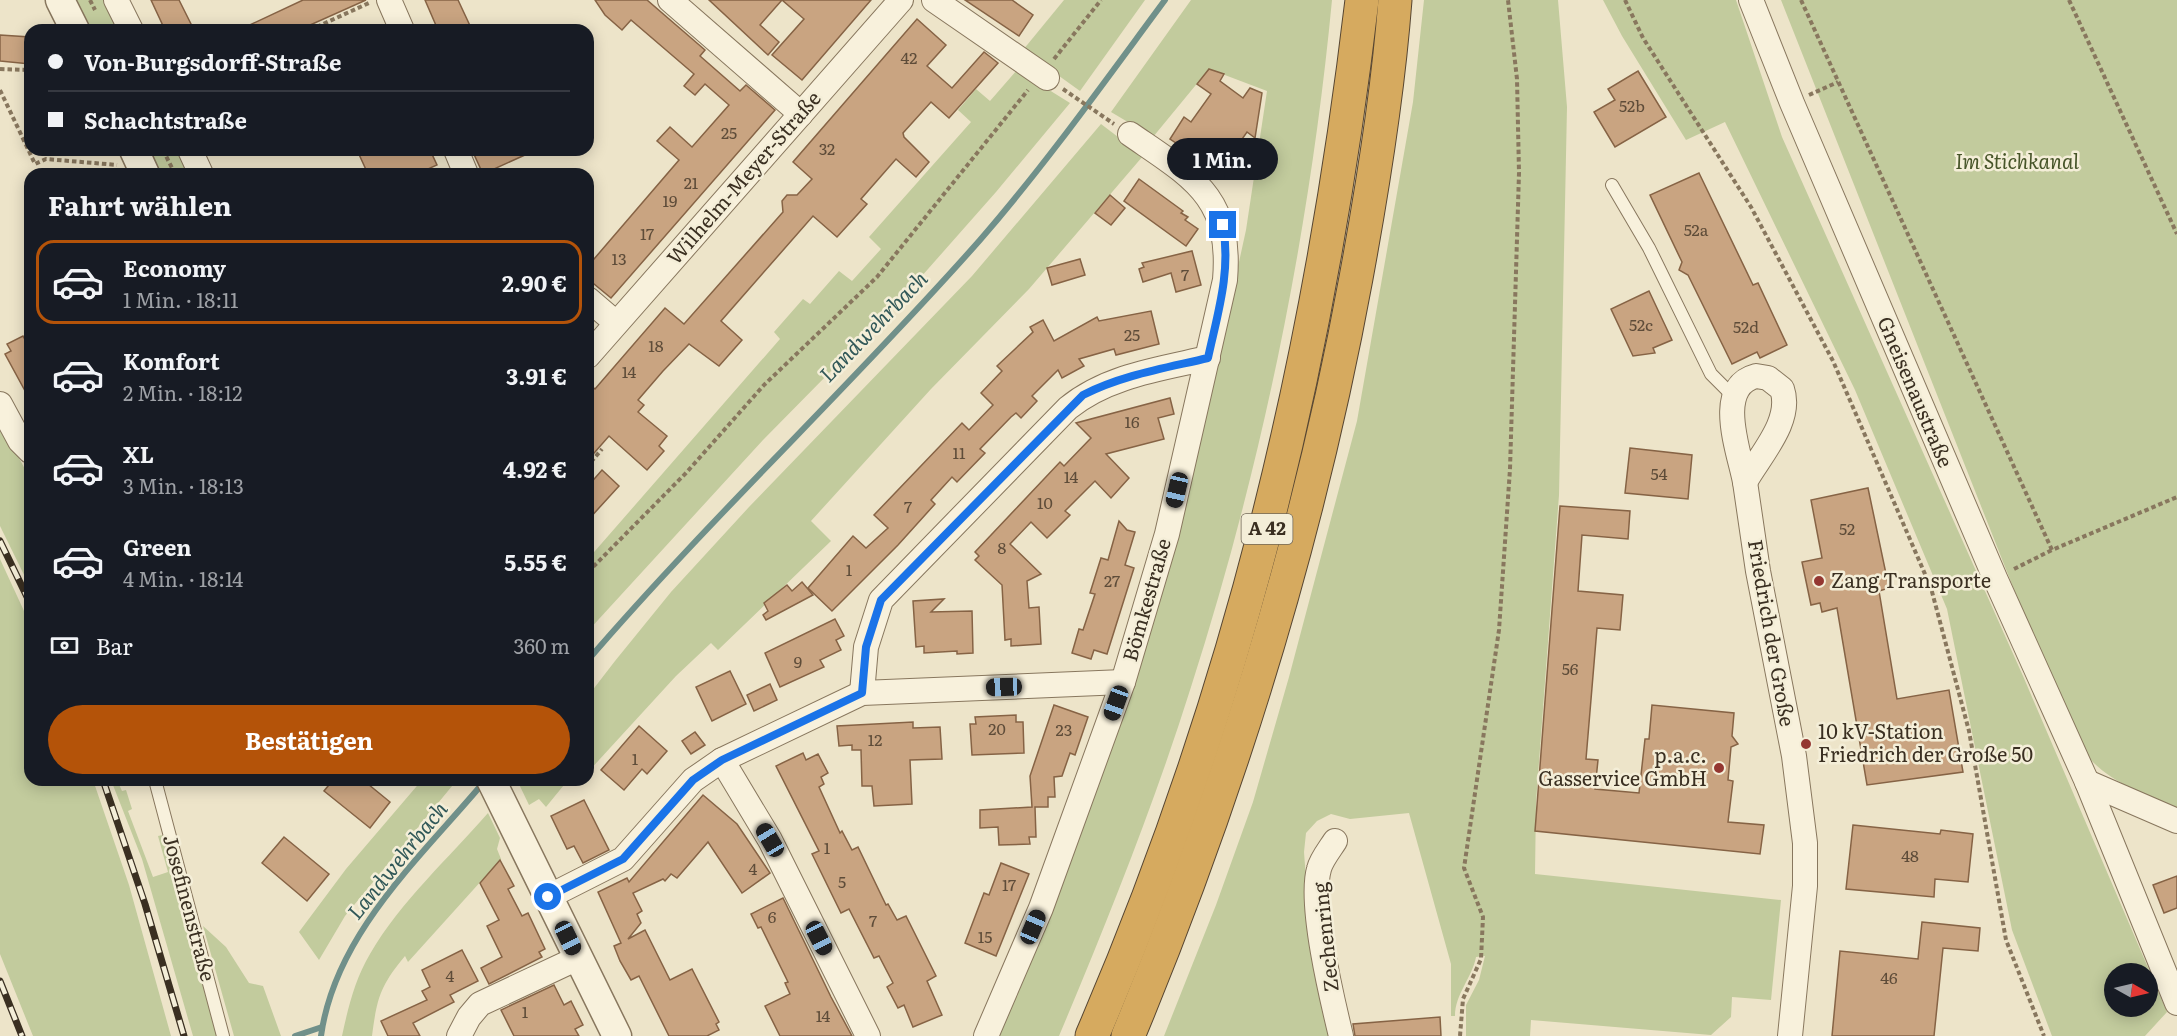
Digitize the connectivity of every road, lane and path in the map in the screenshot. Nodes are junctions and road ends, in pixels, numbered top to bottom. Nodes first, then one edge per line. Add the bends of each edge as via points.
1 (60, 0) edge
2 (116, 0) edge
3 (375, 0) edge
4 (389, 0) edge
5 (670, 0) edge
6 (901, 0) edge
7 (934, 0) edge
8 (1101, 0) edge
9 (1362, 0) edge
10 (1395, 0) edge
11 (1508, 0) edge
12 (1625, 0) edge
13 (1751, 0) edge
14 (1801, 0) edge
15 (2069, 0) edge
16 (72, 24) edge
17 (128, 24) edge
18 (323, 24) edge
19 (399, 24) edge
20 (0, 69) edge
21 (24, 69) edge
22 (1043, 75) junction
23 (1838, 82) junction
24 (0, 90) edge
25 (1075, 97) dead end
26 (1792, 103) junction
27 (801, 114) junction
28 (1106, 118) dead end
29 (1130, 134) dead end
30 (24, 141) edge
31 (31, 156) edge
32 (145, 158) edge
33 (164, 168) edge
34 (1612, 185) dead end
35 (2177, 234) edge
36 (594, 304) edge
37 (616, 323) junction
38 (594, 349) edge
39 (1208, 358) junction
40 (1733, 396) junction
41 (0, 404) edge
42 (24, 445) edge
43 (602, 449) dead end
44 (594, 458) edge
45 (1745, 482) junction
46 (2177, 497) edge
47 (2052, 550) junction
48 (594, 566) edge
49 (1995, 578) junction
50 (1123, 682) junction
51 (862, 693) junction
52 (722, 760) junction
53 (2087, 782) junction
54 (157, 786) edge
55 (495, 789) edge
56 (2177, 821) edge
57 (1335, 841) dead end
58 (548, 897) junction
59 (578, 958) junction
60 (2177, 1003) edge
61 (223, 1036) edge
62 (459, 1036) edge
63 (616, 1036) edge
64 (868, 1036) edge
65 (986, 1036) edge
66 (1092, 1036) edge
67 (1128, 1036) edge
68 (1341, 1036) edge
69 (1460, 1036) edge
70 (1790, 1036) edge
71 (2044, 1036) edge

1 - 16 street
2 - 17 street
3 - 18 path
4 - 19 street
5 - 27 street
6 - 27 street, Wilhelm-Meyer-Straße
7 - 22 street
8 - 22 path
9 - 66 highway, A 42 via 1322,278 1265,538 1213,716 1172,837
10 - 67 highway, A 42 via 1382,115 1343,349 1294,555 1212,824
11 - 69 path via 1519,173 1510,469 1499,630 1464,868 1483,917 1481,959 1463,999
12 - 71 path via 1643,38 1751,207 1833,362 1931,588 1969,731 2006,940
13 - 26 street, Gneisenaustraße
14 - 23 path
15 - 35 path
20 - 21 path
22 - 48 path via 877,277 764,385
23 - 26 path
23 - 47 path
24 - 30 path
25 - 28 path
26 - 49 street, Gneisenaustraße
27 - 37 street, Wilhelm-Meyer-Straße
29 - 39 street, Bömkestraße via 1192,178 1212,201 1223,225 1228,252 1225,280
31 - 32 path via 35,164 46,159 113,166
32 - 33 path
34 - 40 lane via 1649,248 1711,374
36 - 37 street
37 - 38 street, Wilhelm-Meyer-Straße
39 - 50 street, Bömkestraße via 1167,534
39 - 51 street via 1101,386 1068,408 881,600 866,647
40 - 45 street, Friedrich der Große via 1731,406
40 - 45 street via 1746,378 1756,376 1775,382 1785,397 1782,419
41 - 42 street
43 - 44 path
45 - 70 street, Friedrich der Große via 1794,756 1805,843 1804,897
46 - 47 path
47 - 49 path
49 - 53 street, Gneisenaustraße
50 - 51 street
50 - 65 street, Bömkestraße via 1041,908
51 - 52 street
52 - 58 street via 693,780 623,859
52 - 64 street via 770,840
53 - 56 street
53 - 60 street, Gneisenaustraße
54 - 61 lane, Josefinenstraße
55 - 58 street
57 - 68 street, Zechenring via 1319,869 1317,901 1327,976
58 - 59 street
59 - 62 street via 480,1004
59 - 63 street

